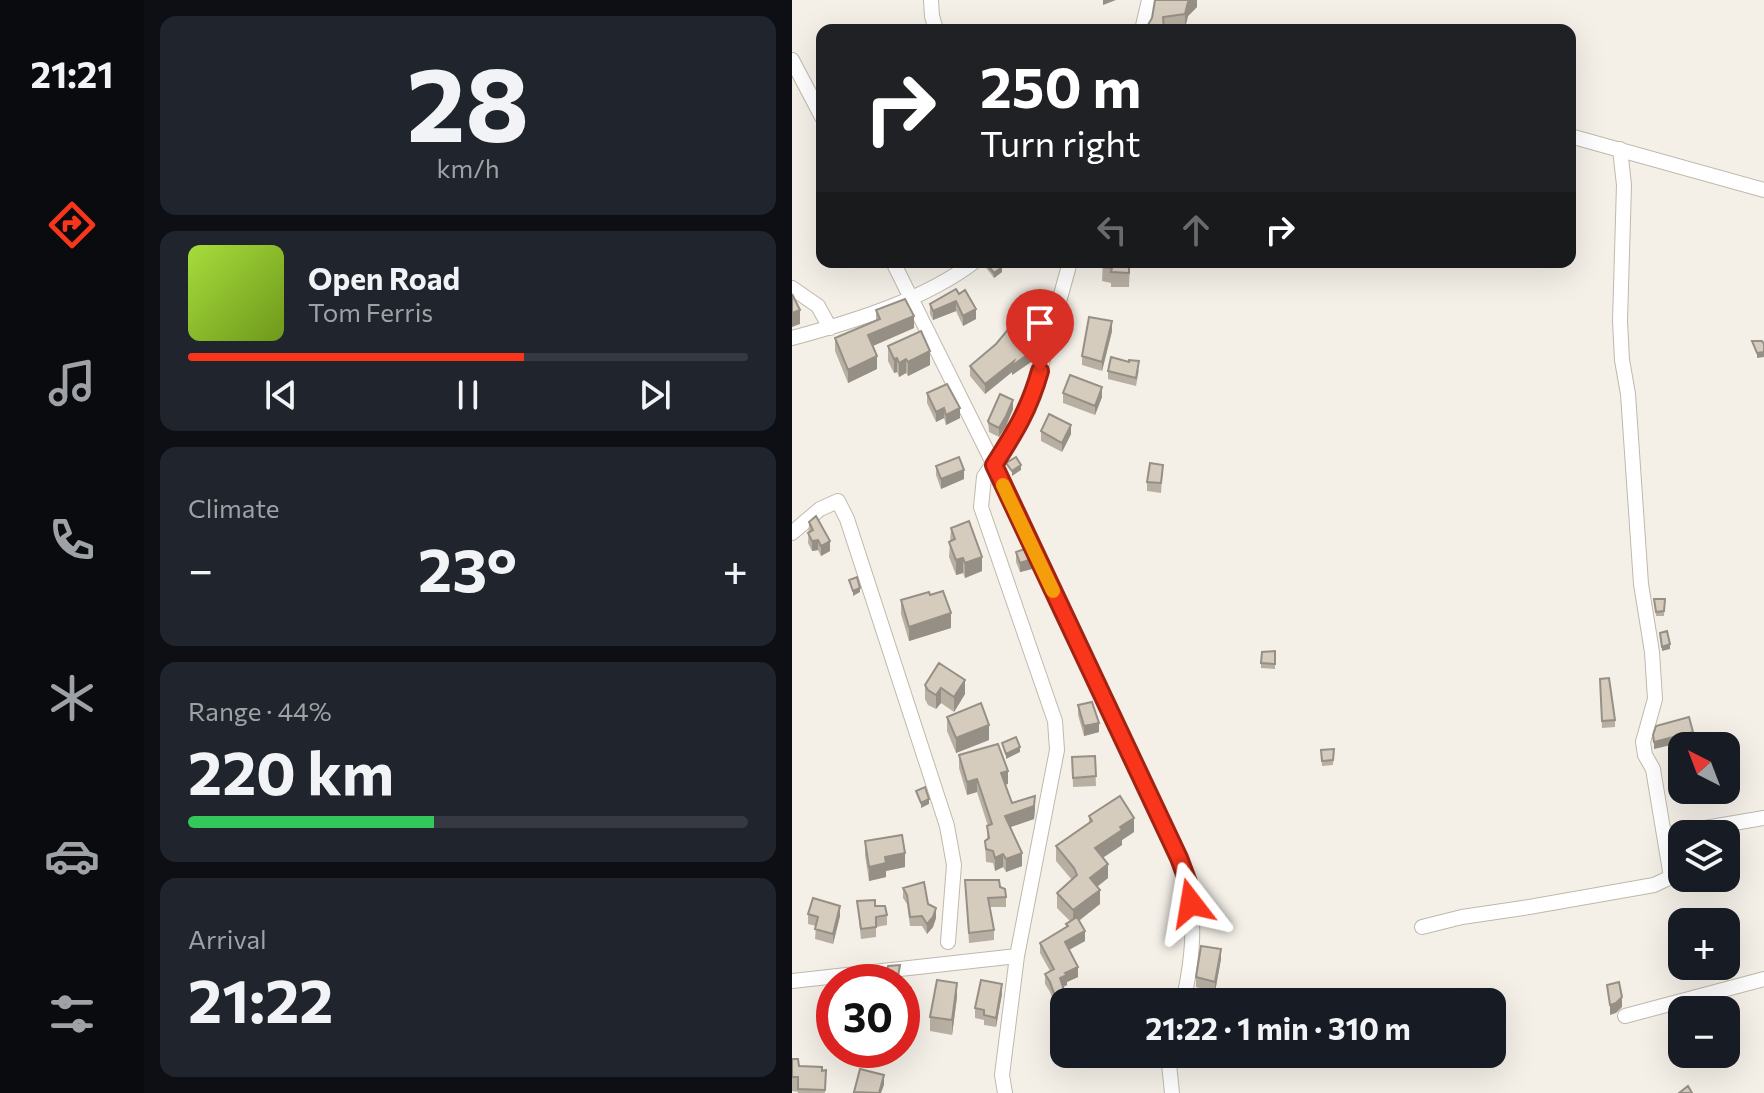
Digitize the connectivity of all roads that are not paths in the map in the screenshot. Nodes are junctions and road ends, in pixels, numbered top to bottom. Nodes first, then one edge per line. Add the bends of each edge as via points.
1 (931, 0) edge
2 (1149, 0) edge
3 (934, 24) edge
4 (1143, 24) edge
5 (792, 60) edge
6 (816, 106) edge
7 (1576, 138) edge
8 (1620, 149) junction
9 (1764, 190) edge
10 (896, 268) edge
11 (966, 268) edge
12 (1068, 268) edge
13 (792, 288) edge
14 (910, 298) junction
15 (830, 328) junction
16 (792, 338) edge
17 (994, 465) junction
18 (792, 533) edge
19 (1764, 818) edge
20 (1664, 835) junction
21 (1422, 927) dead end
22 (948, 942) dead end
23 (1017, 956) junction
24 (1764, 979) edge
25 (792, 981) edge
26 (1185, 988) edge
27 (1625, 1016) dead end
28 (1169, 1068) edge
29 (1005, 1093) edge
30 (1172, 1093) edge

1 - 3 street
2 - 4 street
5 - 6 street
7 - 8 street
8 - 9 street
8 - 20 street via 1622,360 1655,689 1643,742
10 - 14 street
11 - 14 street
12 - 17 street via 1034,392
13 - 15 street via 818,306
14 - 15 street
14 - 17 street
15 - 16 street
17 - 23 street via 984,477 981,507 1055,721 1057,750
17 - 26 street via 1189,885 1193,921
18 - 22 street via 838,501 847,519 947,826 954,865
19 - 20 street
20 - 21 street via 1671,877 1654,885
23 - 25 street
23 - 29 street via 1002,1075
24 - 27 street
28 - 30 street

